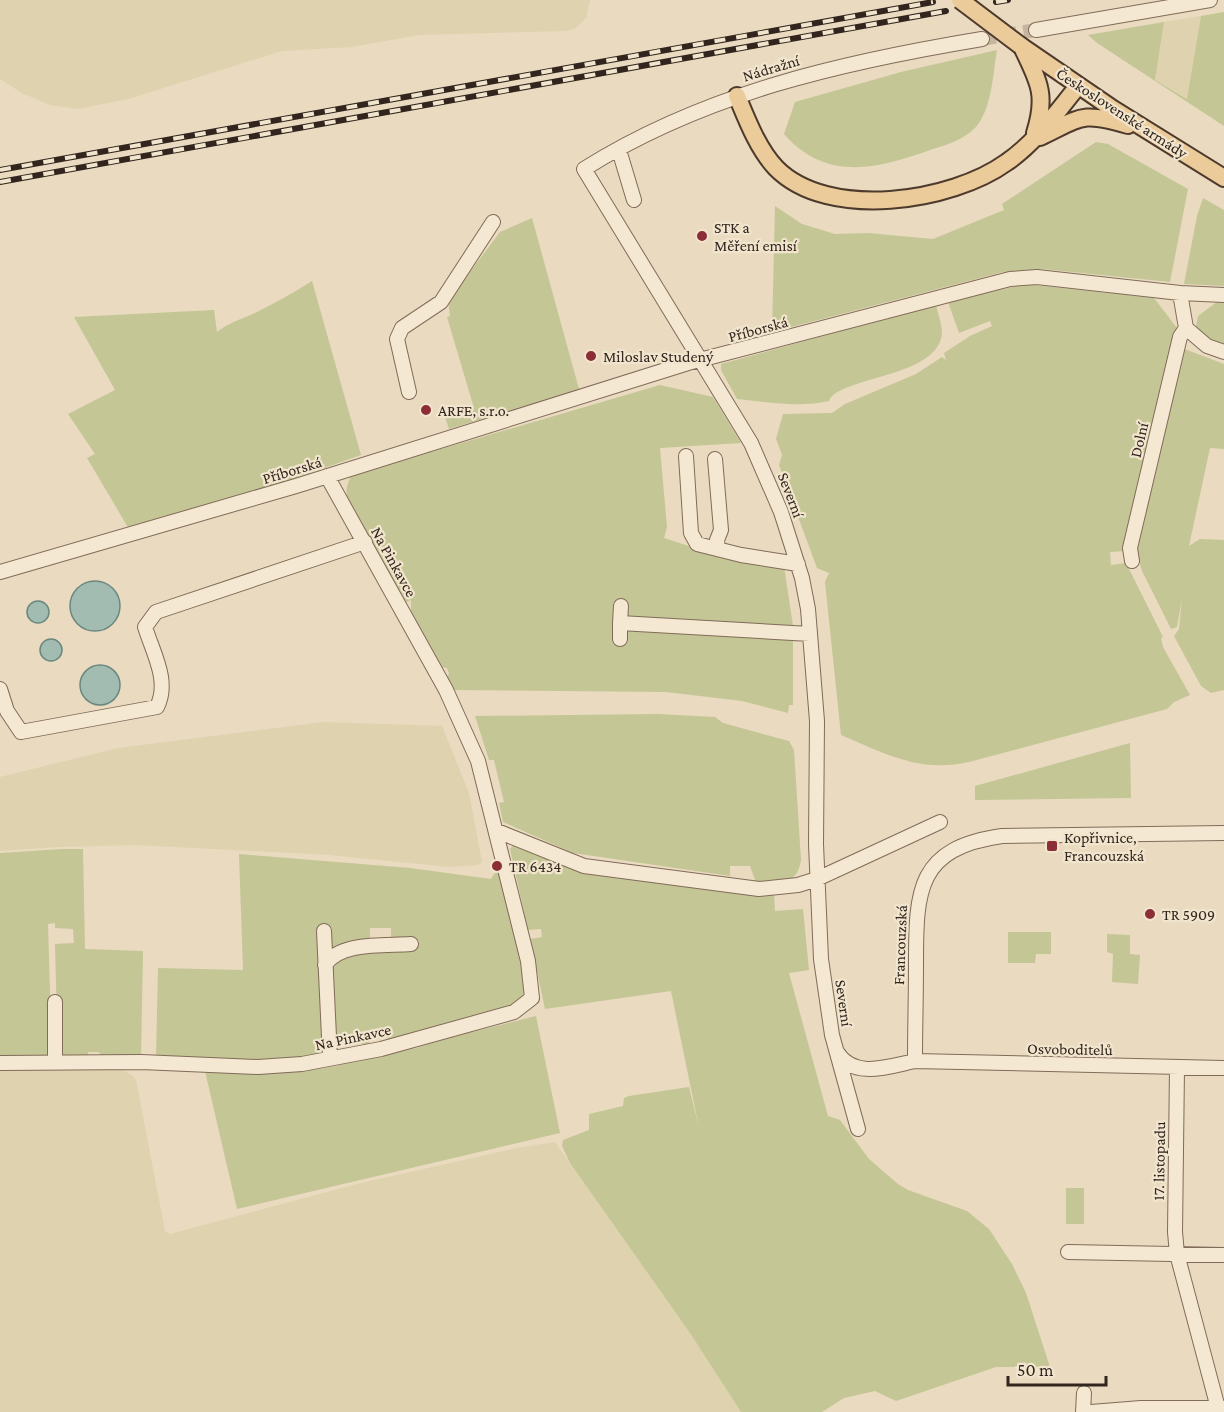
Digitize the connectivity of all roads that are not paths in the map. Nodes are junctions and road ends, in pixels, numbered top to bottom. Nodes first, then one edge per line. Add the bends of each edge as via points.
1 (960, 0) edge
2 (1210, 0) edge
3 (1035, 30) tunnel mouth
4 (982, 39) tunnel mouth
5 (1021, 46) junction
6 (1078, 86) junction
7 (737, 96) junction
8 (1149, 132) junction
9 (1033, 140) junction
10 (619, 150) junction
11 (584, 169) joint
12 (1224, 178) edge
13 (634, 200) dead end
14 (493, 222) dead end
15 (1180, 293) junction
16 (1224, 295) edge
17 (1186, 328) junction
18 (1224, 352) edge
19 (701, 361) junction
20 (409, 392) dead end
21 (686, 456) dead end
22 (715, 459) dead end
23 (327, 476) junction
24 (364, 542) junction
25 (718, 549) junction
26 (1132, 561) dead end
27 (798, 564) junction
28 (0, 572) edge
29 (621, 606) dead end
30 (620, 623) junction
31 (810, 634) junction
32 (620, 639) dead end
33 (0, 689) edge
34 (940, 822) dead end
35 (497, 831) junction
36 (1224, 833) edge
37 (817, 879) junction
38 (324, 931) dead end
39 (411, 944) dead end
40 (325, 965) junction
41 (55, 1002) dead end
42 (836, 1050) junction
43 (330, 1058) junction
44 (915, 1061) junction
45 (0, 1063) edge
46 (55, 1063) junction
47 (1177, 1068) junction
48 (1224, 1068) edge
49 (858, 1129) dead end
50 (1068, 1252) dead end
51 (1177, 1254) junction
52 (1224, 1255) edge
53 (1084, 1393) dead end
54 (1221, 1408) edge
55 (1083, 1412) edge
56 (1091, 1412) edge

1 - 5 main road, Československé armády, bridge
2 - 3 street
4 - 7 street, Nádražní via 805,75
5 - 6 main road, Československé armády
5 - 9 main road via 1043,99
6 - 8 main road, Československé armády
6 - 9 main road
7 - 9 main road via 748,123 777,169 810,189 846,199 901,199 954,187 1005,164
7 - 10 street, Nádražní via 699,110
8 - 9 main road via 1092,116
8 - 12 main road, Československé armády
10 - 11 street, Nádražní
10 - 13 street
11 - 19 street, Severní
14 - 20 street via 441,302 402,328 397,339
15 - 16 street, Příborská
15 - 17 street
15 - 19 street, Příborská via 1037,277 1010,279
17 - 18 street via 1207,346
17 - 26 street, Dolní via 1180,337 1130,548
19 - 23 street, Příborská
19 - 27 street, Severní via 762,466
21 - 25 street via 692,533 697,544
22 - 25 street via 722,530
23 - 24 street, Na Pinkavce
23 - 28 street, Příborská
24 - 33 street via 156,612 146,627 163,683 157,707 21,732 7,711
24 - 35 street, Na Pinkavce via 458,714 478,760
25 - 27 street
27 - 31 street, Severní
29 - 30 street
30 - 31 street
30 - 32 street
31 - 37 street, Severní via 817,721
34 - 37 street
35 - 37 street via 584,866 759,889
35 - 43 street, Na Pinkavce via 528,960 533,991 529,1003 514,1012 412,1041
36 - 44 street, Francouzská via 1002,836 976,840 950,851 933,867 918,899
37 - 42 street, Severní via 821,959
38 - 40 street
39 - 40 street via 343,952
40 - 43 street
41 - 46 street
42 - 44 street via 849,1065 860,1068
42 - 49 street, Severní
43 - 46 street, Na Pinkavce via 258,1067
44 - 47 street, Osvoboditelů
45 - 46 street, Na Pinkavce
47 - 48 street, Osvoboditelů
47 - 51 street, 17. listopadu
50 - 51 street
51 - 52 street
51 - 54 street, 17. listopadu
53 - 55 street
54 - 56 street, 17. listopadu

